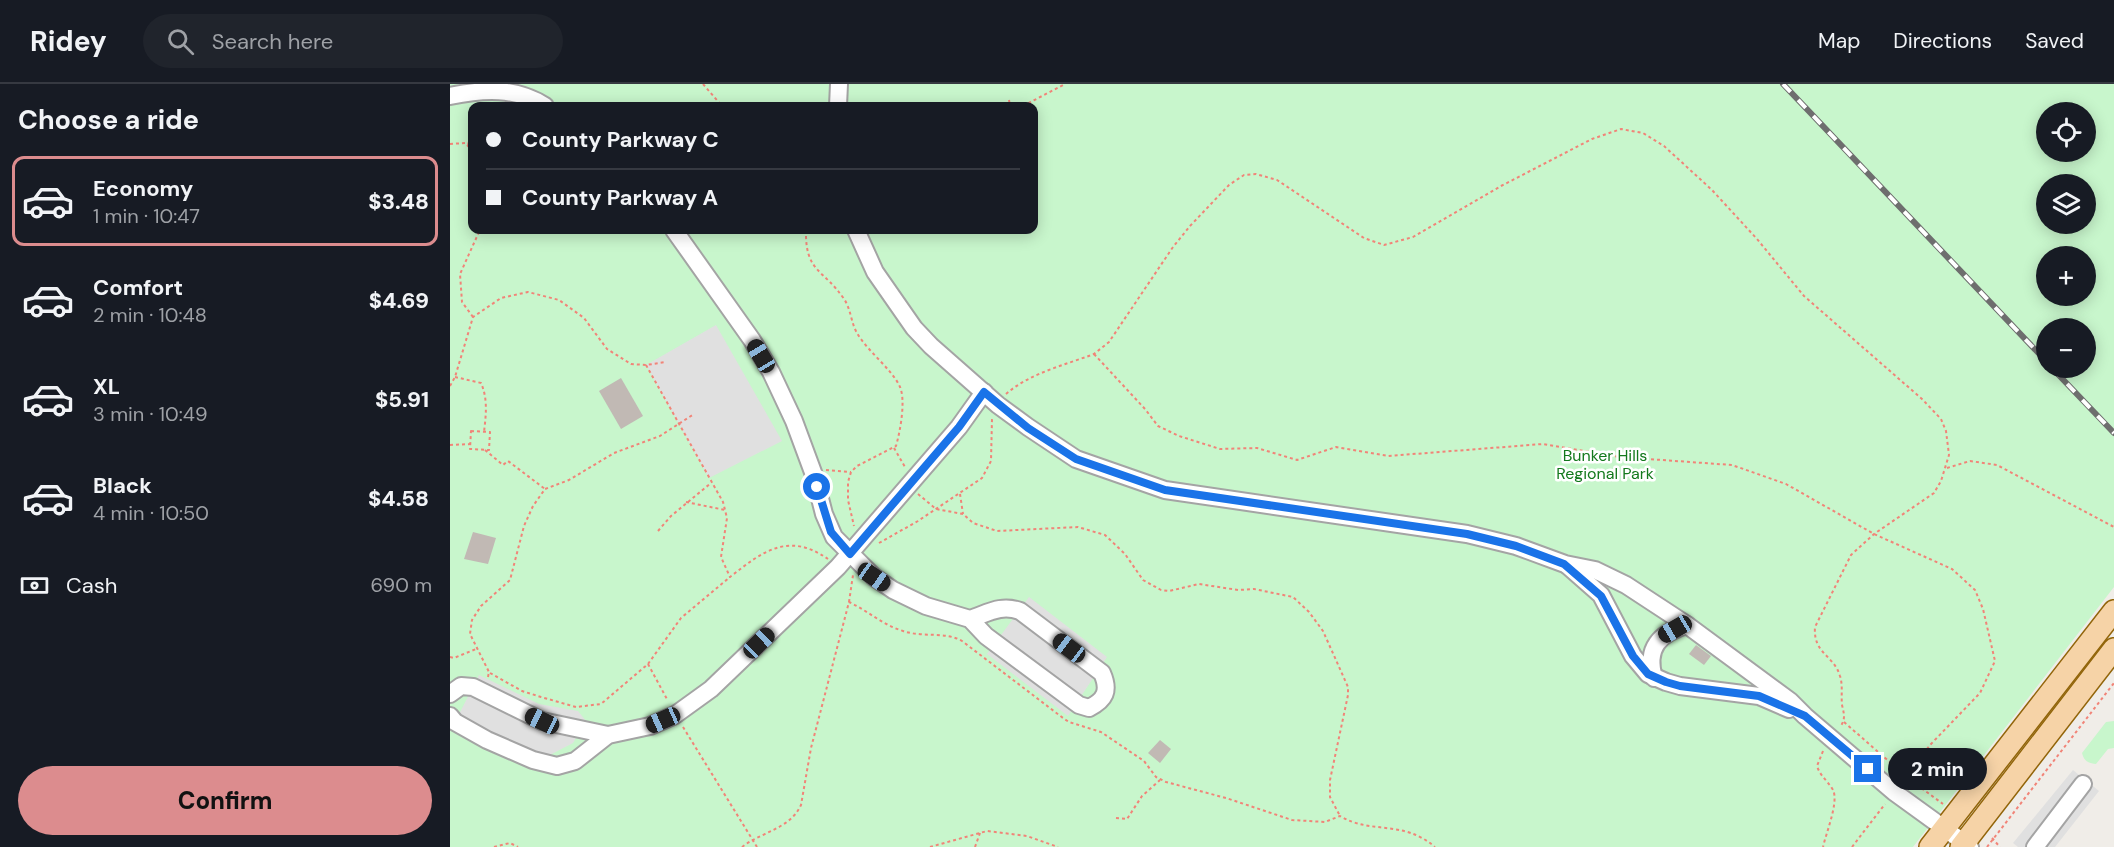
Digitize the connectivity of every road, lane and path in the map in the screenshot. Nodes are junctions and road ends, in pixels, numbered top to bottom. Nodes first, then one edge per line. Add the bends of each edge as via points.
1 (703, 84) edge
2 (839, 84) edge
3 (1065, 84) edge
4 (450, 96) edge
5 (535, 102) edge
6 (719, 102) edge
7 (838, 102) edge
8 (1031, 102) edge
9 (450, 144) edge
10 (468, 146) edge
11 (478, 234) edge
12 (677, 234) edge
13 (807, 234) edge
14 (858, 234) edge
15 (473, 317) junction
16 (1094, 354) junction
17 (666, 362) dead end
18 (646, 365) junction
19 (455, 377) junction
20 (450, 386) edge
21 (984, 392) junction
22 (1006, 394) dead end
23 (694, 414) dead end
24 (992, 415) dead end
25 (679, 423) junction
26 (484, 432) junction
27 (471, 444) junction
28 (450, 445) edge
29 (489, 447) junction
30 (485, 450) junction
31 (494, 456) junction
32 (1947, 468) junction
33 (811, 469) junction
34 (850, 472) junction
35 (712, 482) junction
36 (545, 489) junction
37 (960, 494) junction
38 (686, 502) junction
39 (936, 509) junction
40 (725, 510) junction
41 (963, 514) junction
42 (854, 526) dead end
43 (2114, 527) edge
44 (658, 531) dead end
45 (1874, 534) junction
46 (878, 544) dead end
47 (850, 554) junction
48 (825, 556) dead end
49 (1564, 564) junction
50 (730, 577) junction
51 (852, 581) dead end
52 (849, 602) junction
53 (2114, 611) edge
54 (970, 619) junction
55 (1688, 625) junction
56 (476, 649) junction
57 (2114, 649) edge
58 (450, 657) edge
59 (648, 664) junction
60 (489, 672) junction
61 (1654, 678) junction
62 (2114, 683) edge
63 (484, 691) junction
64 (450, 694) edge
65 (675, 715) junction
66 (450, 716) edge
67 (1805, 716) junction
68 (1844, 722) junction
69 (1837, 732) dead end
70 (608, 735) junction
71 (1826, 747) dead end
72 (1906, 776) junction
73 (1160, 780) junction
74 (2083, 784) dead end
75 (1894, 792) junction
76 (1943, 804) dead end
77 (1340, 816) junction
78 (1116, 818) dead end
79 (1945, 828) junction
80 (980, 833) junction
81 (752, 839) junction
82 (1994, 839) junction
83 (1965, 846) edge
84 (494, 847) edge
85 (518, 847) edge
86 (742, 847) edge
87 (757, 847) edge
88 (930, 847) edge
89 (975, 847) edge
90 (1058, 847) edge
91 (1435, 847) edge
92 (1823, 847) edge
93 (1852, 847) edge
94 (1930, 847) edge
95 (1987, 847) edge
96 (2000, 847) edge
97 (2035, 847) edge

1 - 6 path
2 - 7 street
3 - 8 path
4 - 5 street via 492,90 511,92
9 - 10 path
11 - 15 path via 460,274 462,302
12 - 33 street via 771,372
13 - 34 path via 806,245 814,267 844,298 856,333 893,377 902,398 896,446
14 - 21 street via 874,272 914,328
15 - 18 path via 501,298 528,292 559,300 584,318 607,349 631,364
15 - 19 path
16 - 22 path via 1028,380
16 - 32 path via 1109,342 1190,226 1229,185 1244,175 1277,180 1364,238 1384,245 1413,237 1592,139 1626,129 1653,138 1712,190 1804,296 1936,414 1946,431
16 - 45 path via 1158,426 1220,449 1257,448 1297,460 1335,447 1388,456 1543,444 1620,457 1732,465 1786,484
17 - 18 path
18 - 25 path
19 - 20 path
19 - 26 path via 481,383 487,414
21 - 47 street via 959,427
21 - 49 street via 1028,428 1076,459 1165,490 1467,534 1516,546
23 - 25 path
24 - 37 path via 989,467
25 - 35 path
25 - 36 path via 660,436 614,453 569,480
26 - 27 path via 471,431
26 - 29 path via 490,432
27 - 28 path
27 - 30 path via 470,450
29 - 30 path
29 - 31 path
30 - 31 path
31 - 36 path via 503,465 508,461
32 - 43 path via 1970,461 1997,465
32 - 45 path via 1934,493
33 - 34 path
33 - 47 street via 831,532
34 - 42 path via 848,500
35 - 38 path
35 - 40 path
36 - 56 path via 524,526 510,580 481,606 472,620
37 - 39 path
37 - 41 path
38 - 40 path
38 - 44 path
39 - 41 path
39 - 46 path
40 - 50 path via 721,557
41 - 77 path via 973,523 997,531 1078,527 1105,535 1125,554 1143,580 1161,590 1200,584 1283,594 1301,603 1323,632 1348,687 1330,780 1330,798
45 - 68 path via 1851,555 1815,627 1818,647 1840,675
45 - 72 path via 1952,569 1975,590 1995,661 1980,693
47 - 54 street via 893,590 926,606
47 - 65 street via 711,689
48 - 50 path via 800,546 776,547 758,555
49 - 55 street via 1595,570 1626,585
49 - 61 street via 1601,596 1633,656
50 - 59 path via 681,618
51 - 52 path
52 - 73 path via 899,630 919,636 956,637 1069,722 1096,729 1144,761
52 - 81 path via 798,813 785,825
53 - 79 main road
54 - 54 street via 986,636 1079,705 1089,708 1106,695 1102,673 1020,611 999,608
55 - 61 street via 1663,636 1656,644 1651,656
55 - 67 street
56 - 58 path
56 - 60 path
57 - 83 main road
59 - 60 path via 601,704 576,707 522,691
59 - 65 path
60 - 63 path
61 - 67 street via 1680,686 1759,696
62 - 82 path
63 - 64 street via 461,686
63 - 70 street via 542,721
65 - 70 street via 650,726
65 - 81 path
66 - 70 street via 487,740 557,766 575,761
67 - 75 street
68 - 69 path
68 - 72 path
71 - 92 path via 1817,766 1836,800
72 - 75 path
72 - 76 path
73 - 77 path via 1293,820 1319,823
73 - 78 path via 1142,796 1127,819
74 - 97 street
75 - 79 street
75 - 93 path
77 - 91 path via 1362,825 1414,833
79 - 83 street
79 - 94 main road
80 - 88 path
80 - 89 path
80 - 90 path via 1027,836
81 - 86 path
81 - 87 path
82 - 95 path
82 - 96 path
84 - 85 path via 510,843

